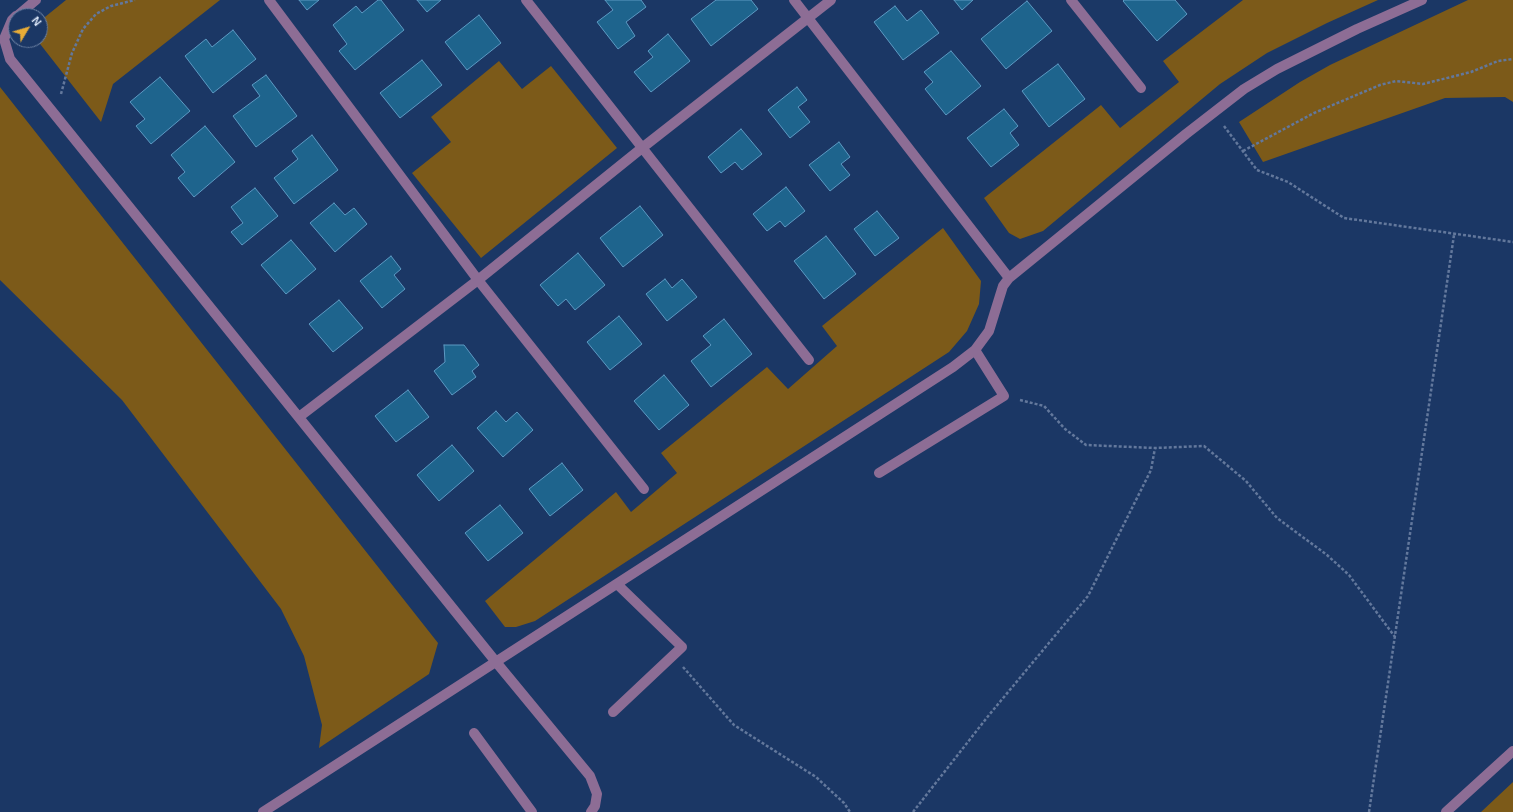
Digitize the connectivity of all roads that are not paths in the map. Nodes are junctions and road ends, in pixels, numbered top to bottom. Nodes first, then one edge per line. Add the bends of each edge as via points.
1 (36, 0) edge
2 (269, 0) edge
3 (526, 0) edge
4 (794, 0) edge
5 (831, 0) edge
6 (1071, 0) edge
7 (1422, 0) edge
8 (26, 8) edge
9 (808, 18) junction
10 (8, 27) edge
11 (1141, 88) dead end
12 (642, 148) junction
13 (1009, 278) junction
14 (478, 280) junction
15 (975, 350) junction
16 (809, 360) dead end
17 (299, 417) junction
18 (879, 473) dead end
19 (644, 489) dead end
20 (617, 584) junction
21 (496, 662) junction
22 (613, 712) dead end
23 (474, 733) dead end
24 (1513, 751) edge
25 (263, 812) edge
26 (532, 812) edge
27 (591, 812) edge
28 (1446, 812) edge

1 - 8 street
2 - 14 street
3 - 12 street
4 - 9 street
5 - 9 street
6 - 11 street
7 - 13 street via 1357,29 1277,69 1244,89
9 - 12 street
9 - 13 street
10 - 17 street via 4,39 10,59
12 - 14 street
12 - 16 street
13 - 15 street via 1003,286 989,332
14 - 17 street
14 - 19 street
15 - 18 street via 1004,396
15 - 20 street via 953,367
17 - 21 street
20 - 21 street
20 - 22 street via 682,647
21 - 25 street
21 - 27 street via 590,776 597,794
23 - 26 street
24 - 28 street

